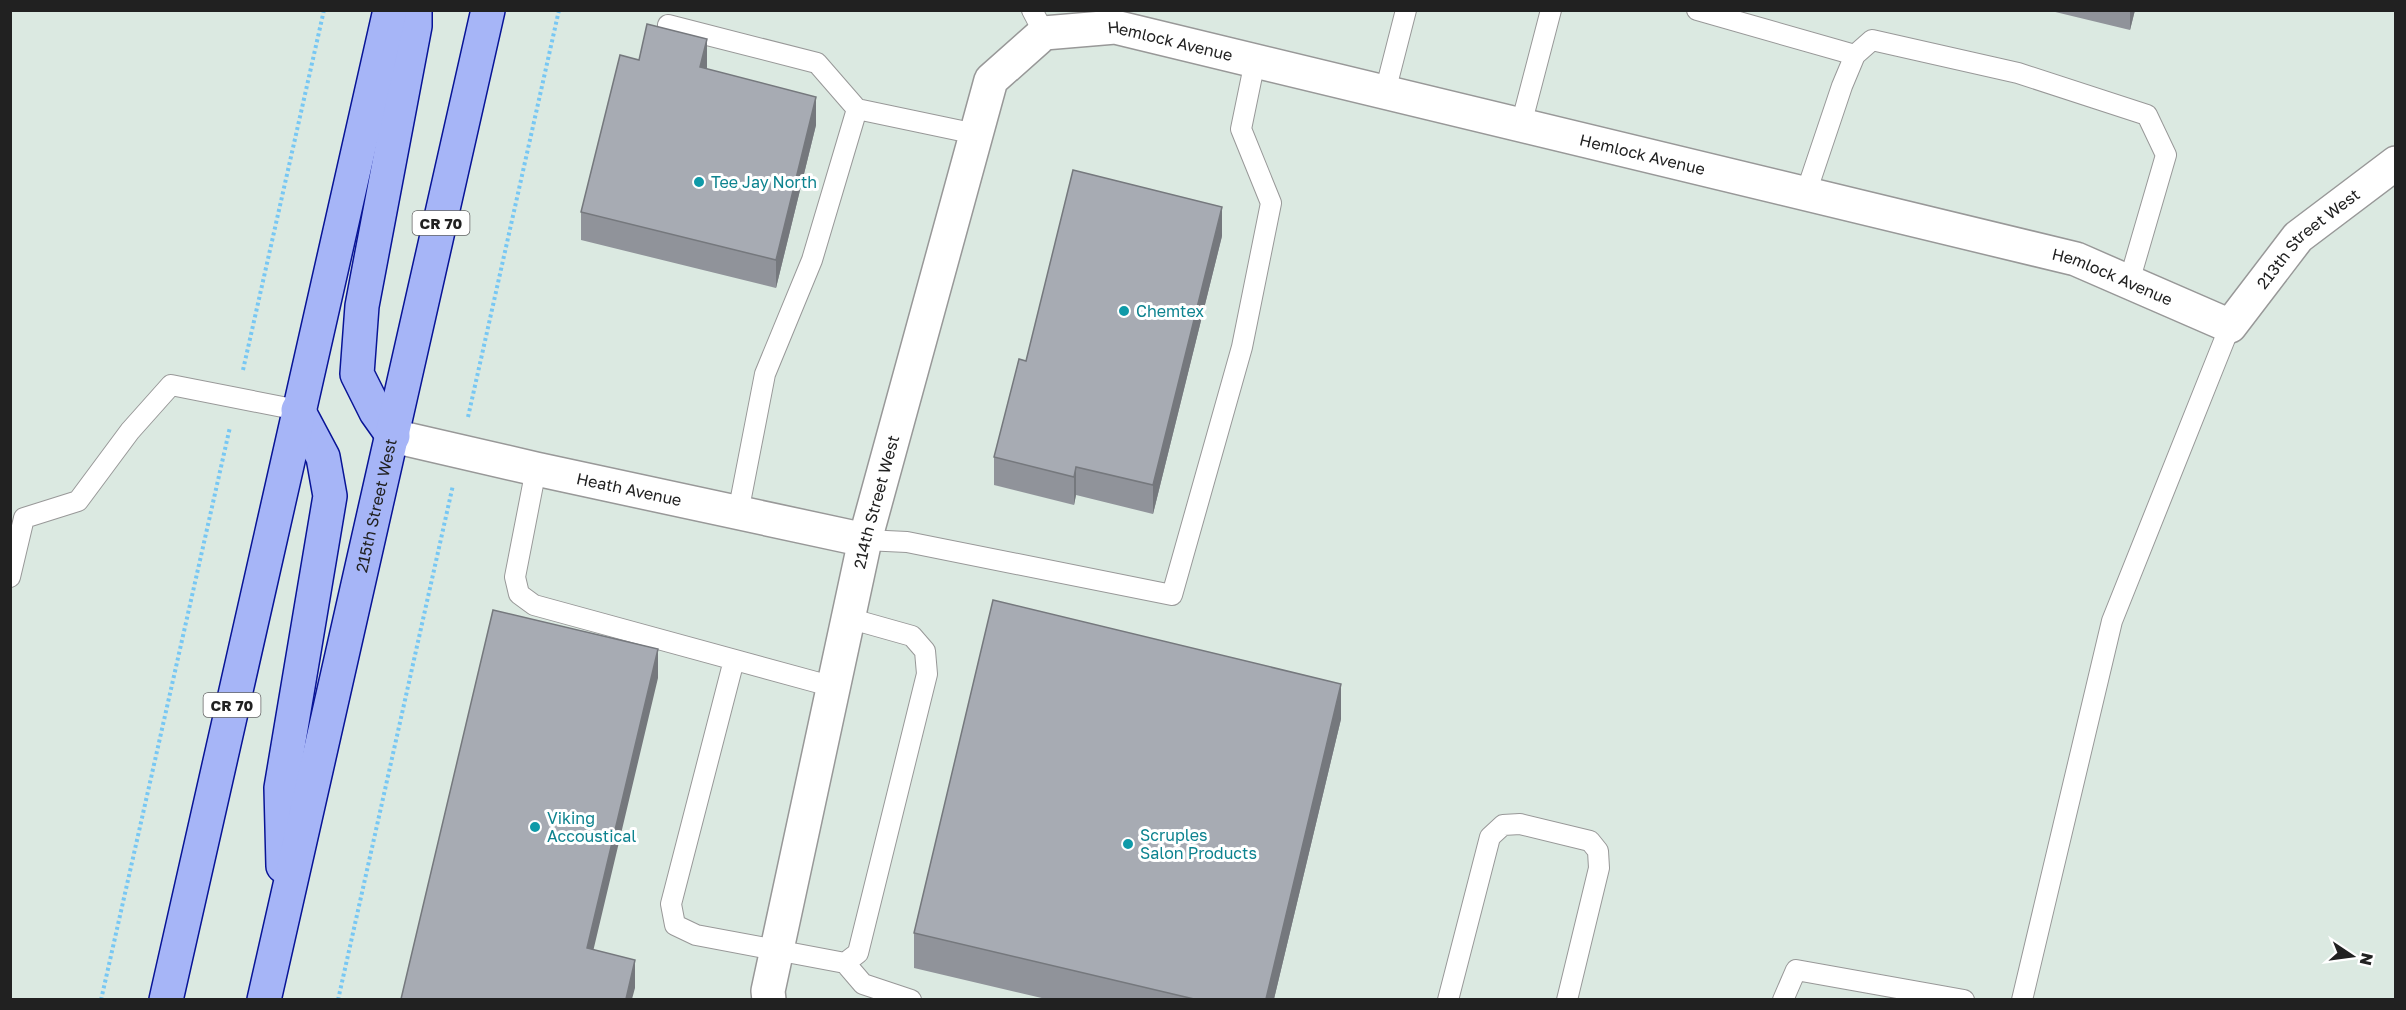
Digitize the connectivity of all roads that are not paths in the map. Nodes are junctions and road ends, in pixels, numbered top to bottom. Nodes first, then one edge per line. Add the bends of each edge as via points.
1 (390, 10) edge
2 (415, 10) edge
3 (489, 10) edge
4 (1406, 10) edge
5 (1697, 10) edge
6 (1551, 11) edge
7 (1038, 22) edge
8 (668, 25) dead end
9 (1855, 55) junction
10 (1255, 61) junction
11 (1385, 92) junction
12 (857, 109) junction
13 (1521, 125) junction
14 (976, 134) junction
15 (2392, 172) edge
16 (1806, 194) junction
17 (2129, 282) junction
18 (2230, 326) junction
19 (298, 410) junction
20 (393, 436) junction
21 (537, 469) junction
22 (738, 513) junction
23 (17, 516) edge
24 (865, 540) junction
25 (10, 577) edge
26 (848, 618) junction
27 (734, 660) junction
28 (834, 687) junction
29 (285, 912) junction
30 (776, 951) junction
31 (844, 963) junction
32 (166, 999) edge
33 (264, 999) edge
34 (769, 999) edge
35 (911, 999) edge
36 (1448, 999) edge
37 (1567, 999) edge
38 (1783, 999) edge
39 (1964, 999) edge
40 (2022, 999) edge

1 - 19 main road, CR 70
2 - 20 main road via 362,306 357,374 375,411
3 - 20 main road, 215th Street West / CR 70
4 - 11 lane
5 - 9 lane
6 - 13 lane
7 - 10 street, Hemlock Avenue via 1115,27
7 - 14 street, 214th Street West via 991,80
8 - 12 lane via 817,63
9 - 16 lane
9 - 17 lane via 1872,40 2018,73 2147,114 2166,155
10 - 11 street, Hemlock Avenue
10 - 24 lane via 1241,129 1271,203 1242,347 1172,595 907,542
11 - 13 street, Hemlock Avenue
12 - 14 lane
12 - 22 lane via 812,260 765,374
13 - 16 street, Hemlock Avenue
14 - 24 street, 214th Street West
15 - 18 street, 213th Street West via 2298,237
16 - 17 street, Hemlock Avenue via 2076,259
17 - 18 street, Hemlock Avenue
18 - 40 lane via 2112,621
19 - 23 lane via 171,385 130,431 78,501
19 - 29 main road via 323,457 330,496 281,789
19 - 32 main road, CR 70
20 - 21 street, Heath Avenue
20 - 29 main road, 215th Street West / CR 70
21 - 22 street, Heath Avenue
21 - 27 lane via 515,577 519,594 534,605
22 - 24 street, Heath Avenue
23 - 25 lane
24 - 26 street, 214th Street West
26 - 28 street, 214th Street West
26 - 31 lane via 912,636 925,651 927,674 858,953
27 - 28 lane
27 - 30 lane via 671,904 675,925 696,936
28 - 30 street, 214th Street West
29 - 33 main road, 215th Street West / CR 70
30 - 31 lane
30 - 34 street, 214th Street West
31 - 35 lane via 863,984
36 - 37 lane via 1490,837 1503,825 1520,824 1590,841 1598,851 1599,868
38 - 39 lane via 1796,970

